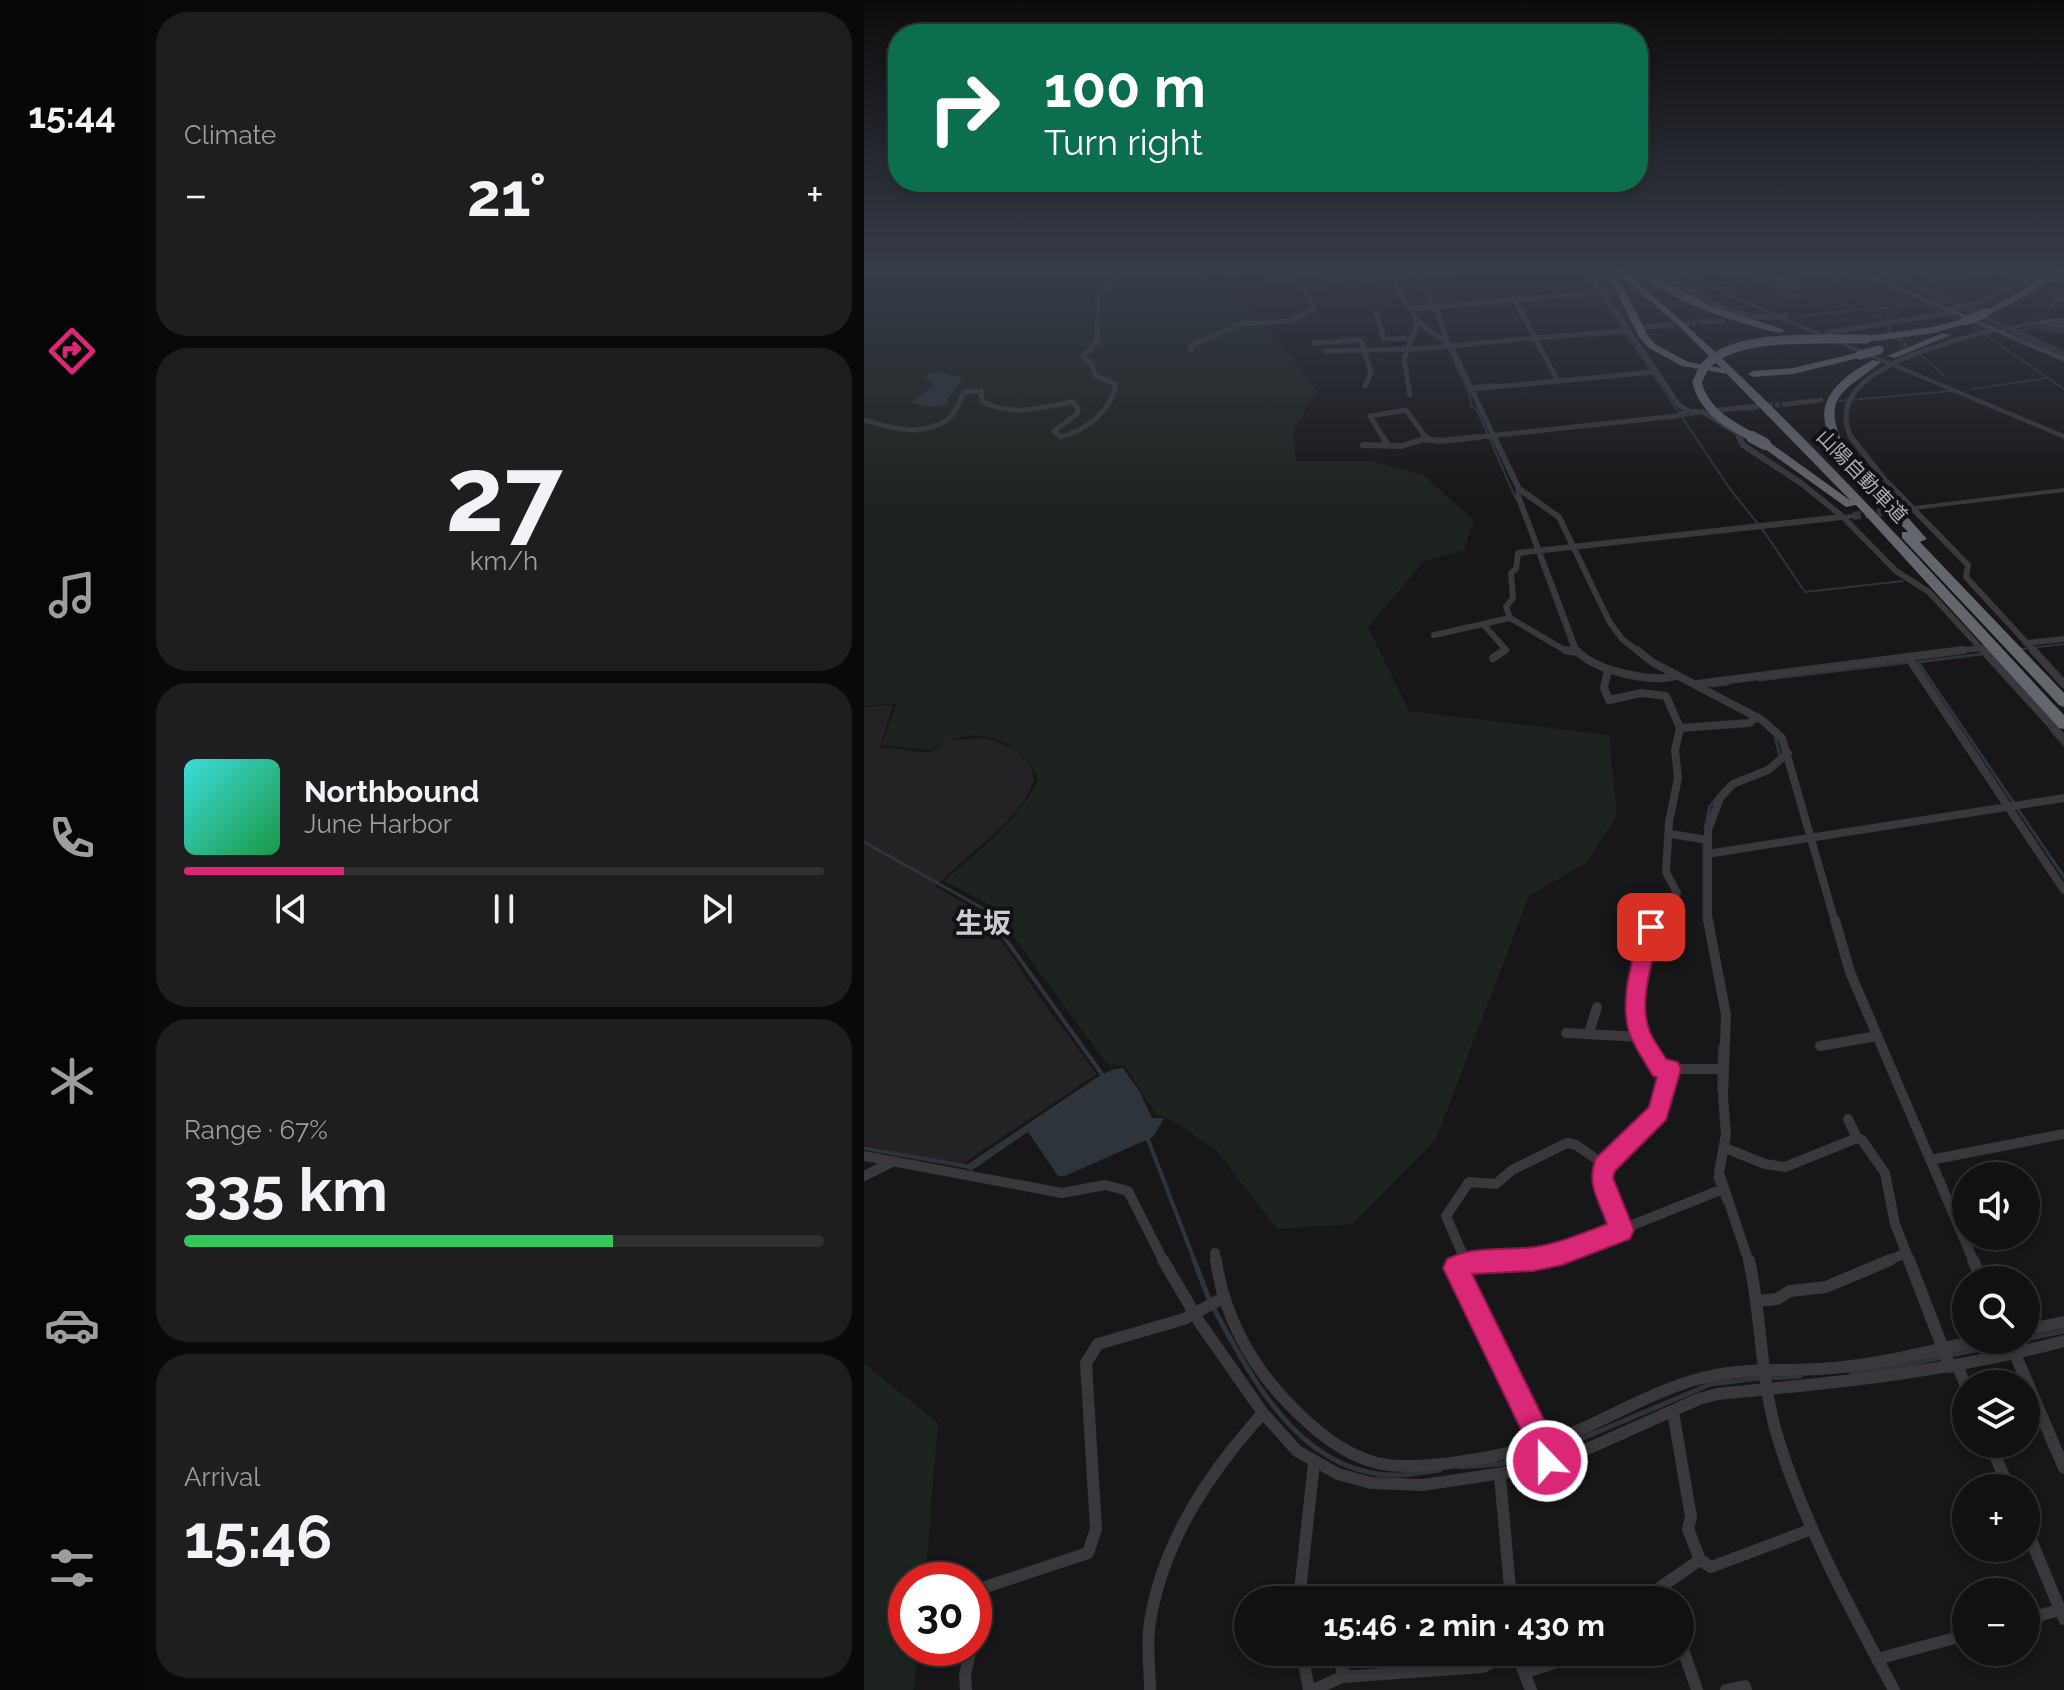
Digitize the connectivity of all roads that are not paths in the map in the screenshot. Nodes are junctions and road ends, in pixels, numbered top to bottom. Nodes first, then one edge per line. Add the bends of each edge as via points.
1 (1091, 348) edge
2 (1191, 348) edge
3 (1364, 348) junction
4 (1406, 348) joint
5 (1451, 348) edge
6 (1540, 348) edge
7 (1637, 348) edge
8 (1655, 348) edge
9 (1706, 348) edge
10 (1717, 348) edge
11 (1743, 348) edge
12 (1862, 348) edge
13 (1863, 348) edge
14 (1899, 348) edge
15 (1920, 348) edge
16 (1936, 348) edge
17 (2039, 348) edge
18 (1190, 351) dead end
19 (1325, 351) dead end
20 (1877, 356) junction
21 (2064, 360) edge
22 (1895, 361) junction
23 (1652, 372) junction
24 (1724, 372) dead end
25 (1753, 374) dead end
26 (1557, 380) junction
27 (1365, 386) dead end
28 (1471, 387) junction
29 (1410, 395) dead end
30 (1839, 399) dead end
31 (1849, 399) junction
32 (1821, 400) dead end
33 (1788, 404) tunnel mouth
34 (1757, 406) tunnel mouth
35 (1703, 412) junction
36 (1684, 413) junction
37 (864, 420) edge
38 (2064, 434) edge
39 (1490, 435) junction
40 (1428, 440) junction
41 (1363, 445) dead end
42 (1388, 446) junction
43 (1519, 489) junction
44 (2064, 490) edge
45 (1910, 508) junction
46 (1853, 516) tunnel mouth
47 (1843, 517) junction
48 (1574, 546) junction
49 (1537, 549) junction
50 (1941, 574) junction
51 (1510, 618) junction
52 (1484, 625) junction
53 (1434, 635) dead end
54 (2064, 639) edge
55 (2029, 647) junction
56 (1985, 651) junction
57 (1575, 652) junction
58 (1493, 658) dead end
59 (1911, 661) junction
60 (1608, 668) junction
61 (1677, 676) junction
62 (2064, 684) edge
63 (1695, 685) junction
64 (2064, 702) edge
65 (1756, 719) junction
66 (2064, 724) edge
67 (1680, 728) junction
68 (2064, 739) edge
69 (1788, 753) junction
70 (2064, 798) edge
71 (2013, 806) junction
72 (1670, 834) junction
73 (1812, 837) junction
74 (1705, 839) junction
75 (1707, 854) junction
76 (2064, 890) edge
77 (1597, 1007) dead end
78 (1566, 1033) dead end
79 (1589, 1033) junction
80 (1877, 1036) junction
81 (1642, 1037) junction
82 (1820, 1046) dead end
83 (1670, 1069) junction
84 (1719, 1069) junction
85 (1848, 1119) dead end
86 (2064, 1134) edge
87 (1857, 1138) junction
88 (1725, 1148) junction
89 (864, 1156) edge
90 (1930, 1160) junction
91 (890, 1162) junction
92 (1605, 1165) junction
93 (864, 1176) edge
94 (1720, 1190) junction
95 (1622, 1230) junction
96 (1215, 1253) dead end
97 (1906, 1253) junction
98 (1466, 1262) junction
99 (1976, 1266) edge
100 (1220, 1299) junction
101 (1758, 1301) junction
102 (1200, 1310) junction
103 (2064, 1322) edge
104 (2040, 1327) edge
105 (2064, 1341) edge
106 (2040, 1344) edge
107 (1957, 1354) edge
108 (1975, 1354) edge
109 (2015, 1354) edge
110 (1948, 1359) junction
111 (1955, 1370) edge
112 (1765, 1379) junction
113 (1673, 1412) junction
114 (1263, 1413) junction
115 (1546, 1455) junction
116 (1314, 1463) junction
117 (2064, 1468) edge
118 (1500, 1476) junction
119 (1810, 1530) junction
120 (1700, 1560) junction
121 (2040, 1560) edge
122 (992, 1585) edge
123 (1301, 1586) edge
124 (1510, 1586) edge
125 (1662, 1586) edge
126 (2063, 1613) edge
127 (2040, 1617) edge
128 (1952, 1639) edge
129 (1877, 1659) junction
130 (967, 1666) edge
131 (1305, 1666) edge
132 (1340, 1666) edge
133 (1485, 1666) edge
134 (1523, 1666) edge
135 (1545, 1666) edge
136 (1689, 1666) edge
137 (1526, 1672) junction
138 (1347, 1677) junction
139 (966, 1690) edge
140 (1150, 1690) edge
141 (1311, 1690) edge
142 (1531, 1690) edge
143 (1697, 1690) edge
144 (1726, 1690) edge
145 (1746, 1690) edge
146 (1894, 1690) edge

1 - 37 street via 1083,357 1094,374 1116,384 1116,390 1100,414 1075,434 1054,434 1077,414 1073,402 1016,410 987,405 976,390 964,392 950,419 934,426 897,430
2 - 18 street
3 - 4 street
3 - 19 street
3 - 27 street via 1371,373
4 - 29 street
5 - 28 street
6 - 26 street
7 - 23 street
8 - 24 highway via 1685,364
9 - 50 highway, 山陽自動車道
10 - 50 highway, 山陽自動車道
11 - 50 highway, bridge via 1704,365 1697,382 1701,399
12 - 22 street
13 - 22 street
14 - 20 highway
15 - 22 highway
16 - 22 street
17 - 21 main road
20 - 22 highway
20 - 25 highway, bridge
20 - 50 highway via 1832,396 1829,431
22 - 31 street
22 - 38 street
23 - 26 street
23 - 36 street
26 - 28 street
28 - 39 street
30 - 31 street
31 - 45 street via 1845,419 1853,442
32 - 33 street
34 - 35 street
35 - 36 street
35 - 47 street
36 - 39 street
39 - 40 street
39 - 43 street
40 - 42 street
40 - 42 street via 1406,410 1370,416
41 - 42 street
43 - 48 street via 1559,517
43 - 49 street
44 - 45 street
45 - 55 street via 1968,565 1966,577
46 - 47 street
47 - 48 street
47 - 56 street via 1896,571 1929,592
48 - 49 street
48 - 61 street via 1615,631 1633,650
49 - 51 street via 1518,553 1511,573 1513,598 1506,607
49 - 57 street
50 - 64 highway, 山陽自動車道
50 - 66 highway, 山陽自動車道
51 - 52 street
51 - 57 street
52 - 53 street
52 - 58 street via 1506,650
54 - 55 street
55 - 62 street
56 - 59 street
56 - 68 street
57 - 60 street
59 - 63 street
59 - 71 street
60 - 61 street
60 - 67 street via 1604,688 1609,700 1641,693 1666,696
61 - 63 street
63 - 65 street
65 - 67 street
65 - 69 street via 1774,728
67 - 72 street
69 - 73 street
69 - 74 street via 1768,770 1733,784 1712,814
70 - 71 street
71 - 73 street
71 - 76 street
72 - 74 street
72 - 81 street via 1666,872 1677,893 1667,930 1651,927 1637,990
73 - 75 street
73 - 80 street via 1850,972
74 - 75 street
75 - 84 street via 1706,911 1726,1015
77 - 79 street
78 - 79 street
79 - 81 street
80 - 82 street
80 - 90 street
81 - 83 street via 1661,1069
83 - 84 street
83 - 92 street via 1658,1113
84 - 88 street
85 - 87 street
86 - 90 street
87 - 88 street via 1785,1167
87 - 97 street via 1885,1173
88 - 94 street
89 - 91 street
90 - 99 street
91 - 93 street
91 - 102 street via 1062,1193 1121,1185 1157,1250
92 - 95 street via 1601,1178
92 - 98 street via 1567,1143 1512,1170 1496,1184 1469,1182 1446,1216
94 - 95 street
94 - 101 street via 1742,1232
95 - 98 street via 1548,1256
96 - 100 street
97 - 101 street via 1826,1287
97 - 110 street
98 - 115 street via 1455,1268
100 - 102 street
100 - 115 street via 1290,1407 1322,1436 1356,1456 1401,1465 1507,1453
101 - 112 street
102 - 114 street
102 - 122 street via 1098,1344 1086,1363 1096,1529 1088,1553
103 - 104 street
105 - 106 street
107 - 110 street
108 - 110 street
109 - 117 street
110 - 111 street
110 - 112 street
110 - 112 street via 1880,1379
112 - 113 street
112 - 115 street via 1720,1373 1695,1379
112 - 119 street via 1776,1433
113 - 115 street
113 - 120 street via 1691,1517 1688,1529
114 - 116 street
114 - 140 street via 1221,1460 1188,1510 1161,1578 1150,1625
115 - 118 street
116 - 118 street via 1355,1480 1385,1485
116 - 123 street
118 - 124 street
119 - 120 street via 1711,1567
119 - 129 street
120 - 125 street
121 - 126 street
126 - 127 street
128 - 129 street
129 - 146 street
130 - 139 street
131 - 141 street
132 - 138 street
133 - 138 street
134 - 137 street
135 - 137 street
136 - 143 street
137 - 142 street
138 - 141 street
144 - 145 street

